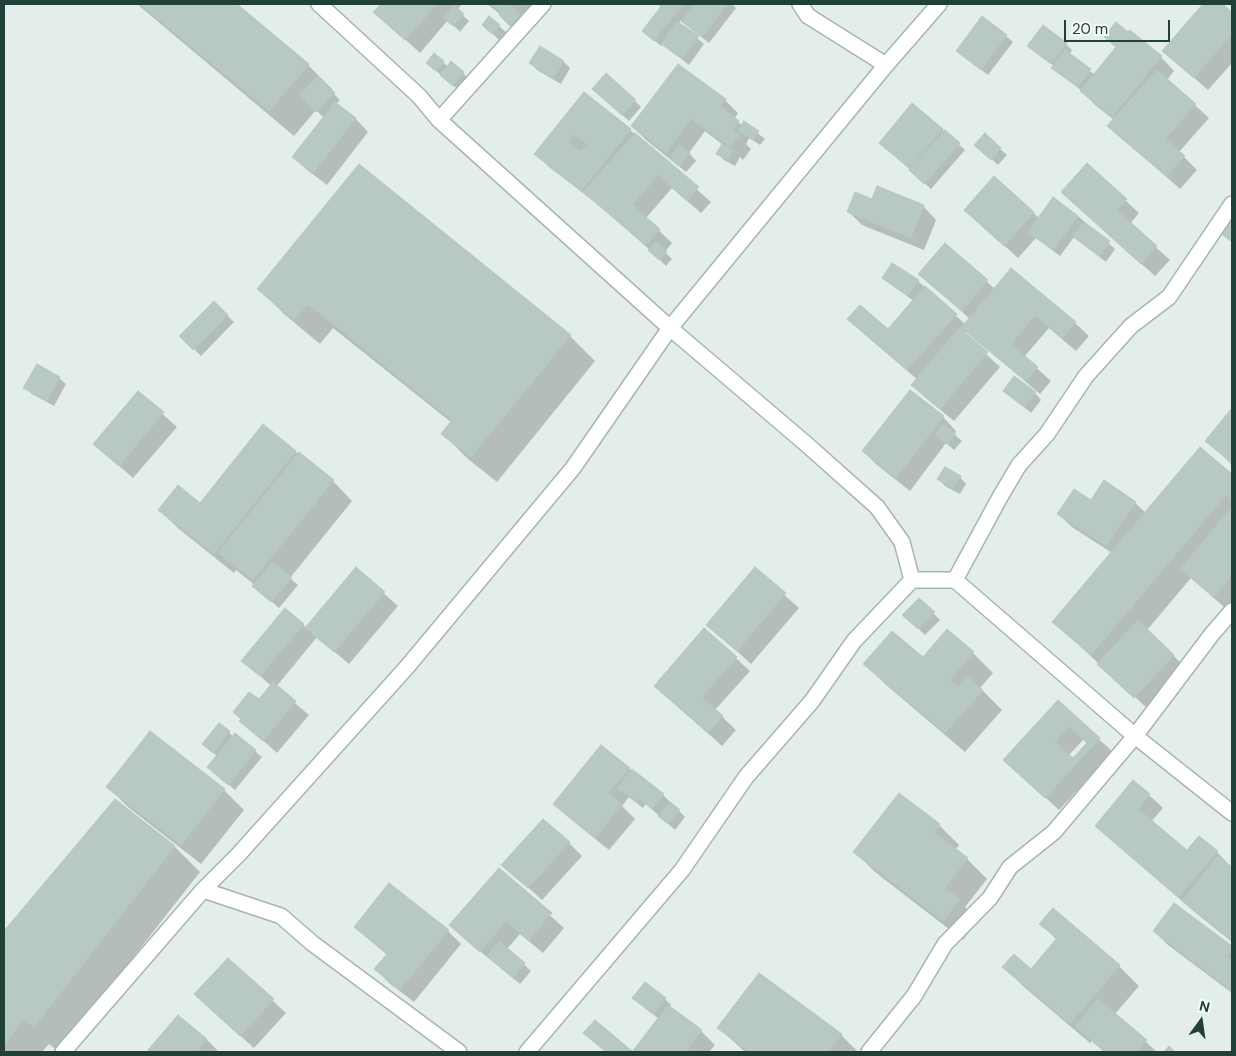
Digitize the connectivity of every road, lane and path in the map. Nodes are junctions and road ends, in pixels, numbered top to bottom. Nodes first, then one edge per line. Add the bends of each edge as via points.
1 (319, 4) edge
2 (543, 4) edge
3 (800, 4) edge
4 (939, 4) edge
5 (886, 66) junction
6 (439, 120) junction
7 (1232, 204) edge
8 (670, 328) junction
9 (912, 580) junction
10 (955, 580) junction
11 (1232, 611) edge
12 (1135, 736) junction
13 (1232, 813) edge
14 (203, 890) junction
15 (63, 1052) edge
16 (459, 1052) edge
17 (527, 1052) edge
18 (870, 1052) edge

1 - 6 street via 419,96
2 - 6 street
3 - 5 street via 808,16
4 - 5 street
5 - 8 street
6 - 8 street
7 - 10 street via 1169,297 1124,333 1086,376 1047,434 1019,465
8 - 9 street via 877,507 902,542
8 - 14 street via 573,468 407,667
9 - 10 street
9 - 17 street via 854,640 812,701 746,777 682,870
10 - 12 street
11 - 12 street
12 - 13 street
12 - 18 street via 1054,832 1010,867 990,898 945,944 914,996
14 - 15 street
14 - 16 street via 281,916 312,943

